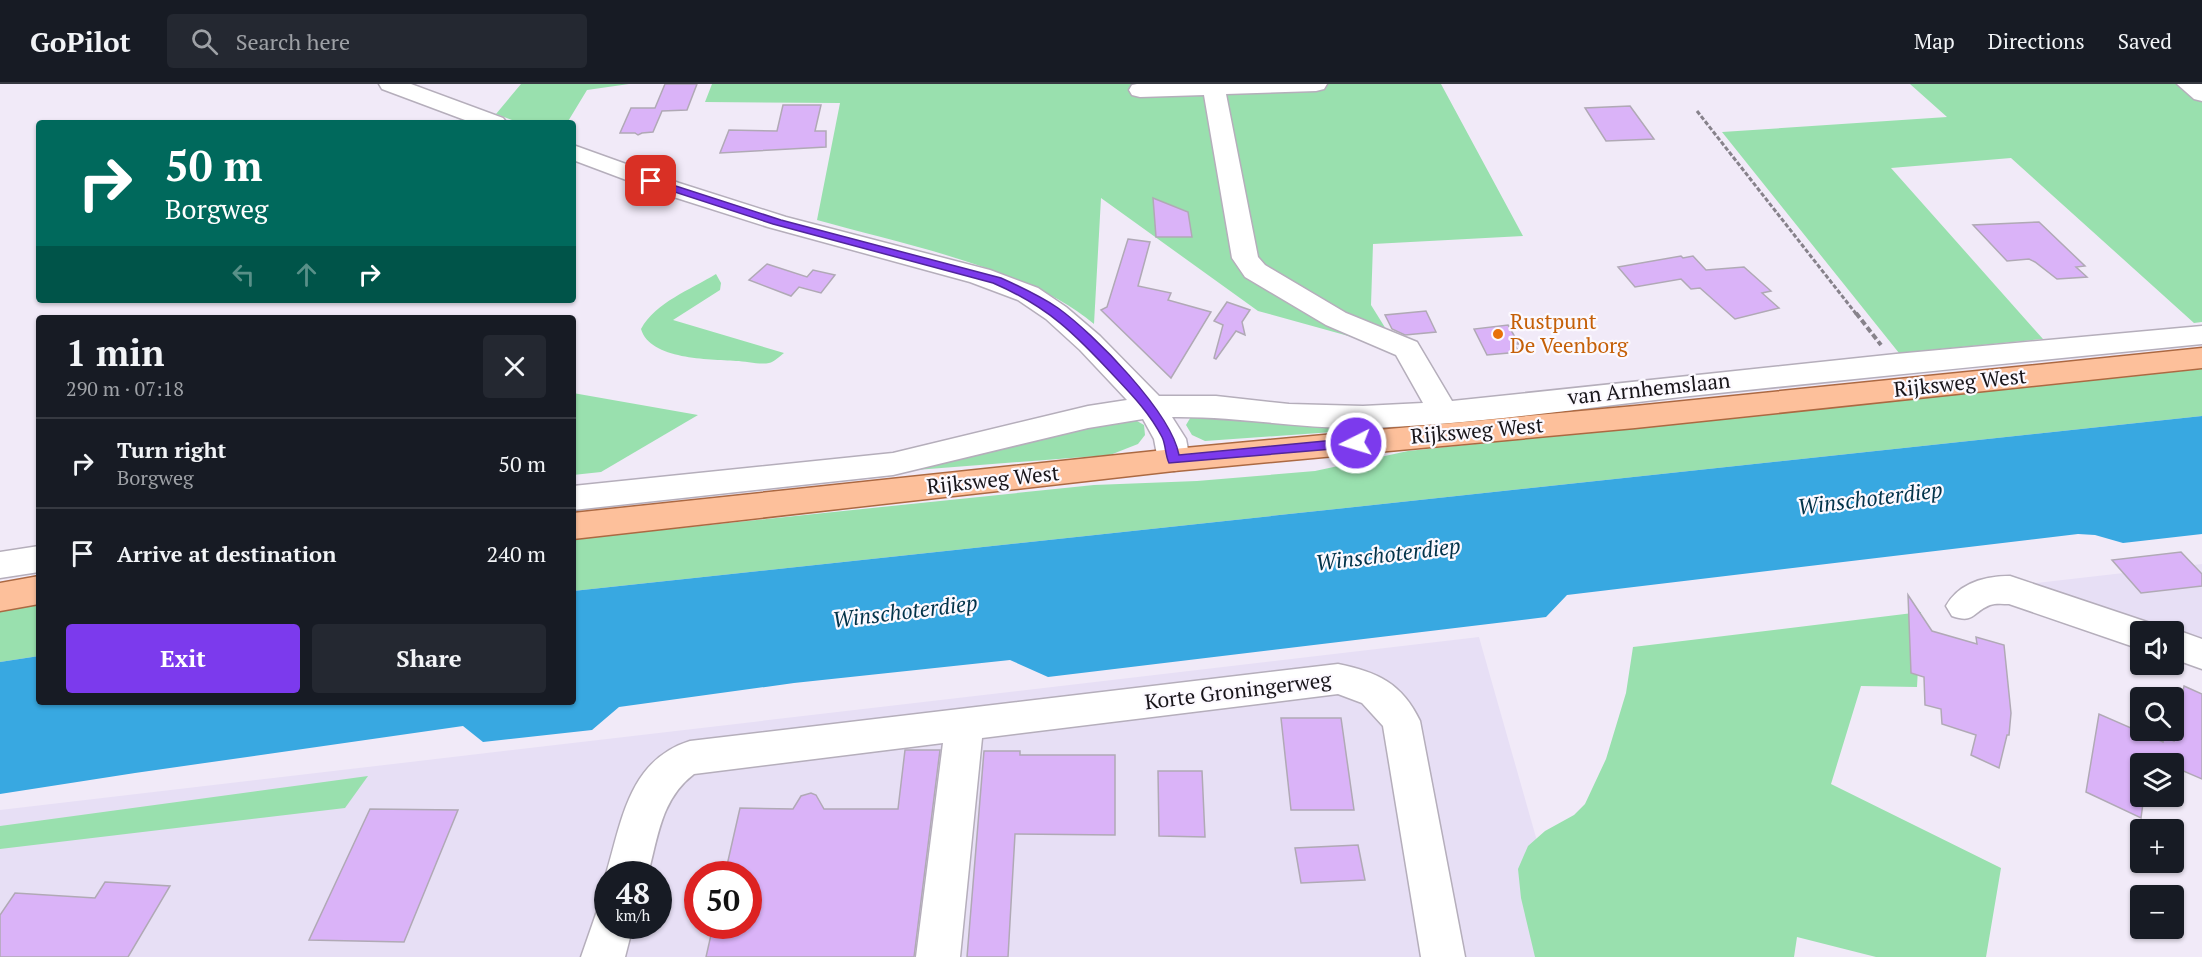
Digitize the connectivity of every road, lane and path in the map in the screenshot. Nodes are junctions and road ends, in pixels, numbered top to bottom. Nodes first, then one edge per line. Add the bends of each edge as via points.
1 (390, 84) edge
2 (1316, 84) edge
3 (2188, 84) edge
4 (1214, 88) junction
5 (1140, 90) dead end
6 (2202, 94) edge
7 (1697, 111) dead end
8 (487, 120) edge
9 (576, 153) edge
10 (2202, 335) edge
11 (2202, 358) edge
12 (1896, 364) junction
13 (1151, 407) junction
14 (1443, 411) junction
15 (1174, 460) junction
16 (576, 498) edge
17 (576, 526) edge
18 (36, 559) edge
19 (0, 565) edge
20 (36, 591) edge
21 (0, 597) edge
22 (1964, 606) dead end
23 (2130, 631) edge
24 (2184, 648) edge
25 (2202, 654) edge
26 (964, 724) junction
27 (631, 861) edge
28 (608, 939) edge
29 (603, 957) edge
30 (938, 957) edge
31 (1443, 957) edge

1 - 8 street
2 - 4 street
3 - 6 street
4 - 5 street
4 - 14 street via 1245,258 1255,271 1336,319 1407,349
7 - 12 path
9 - 13 street via 777,222 1013,287 1056,313 1111,363
10 - 12 street, van Arnhemslaan
11 - 15 main road, Rijksweg West
12 - 14 street, van Arnhemslaan
13 - 14 street, van Arnhemslaan via 1208,405 1344,418
13 - 15 street via 1170,439
13 - 16 street, Rijksweg West via 1088,417 893,464
15 - 17 main road, Rijksweg West
18 - 19 street
20 - 21 main road
22 - 23 street via 1972,597 1991,590 2010,590
24 - 25 street
26 - 27 street, Korte Groningerweg via 699,756 680,762 652,792
26 - 30 street
26 - 31 street, Korte Groningerweg via 1338,679 1365,684 1386,700 1401,722
28 - 29 street

